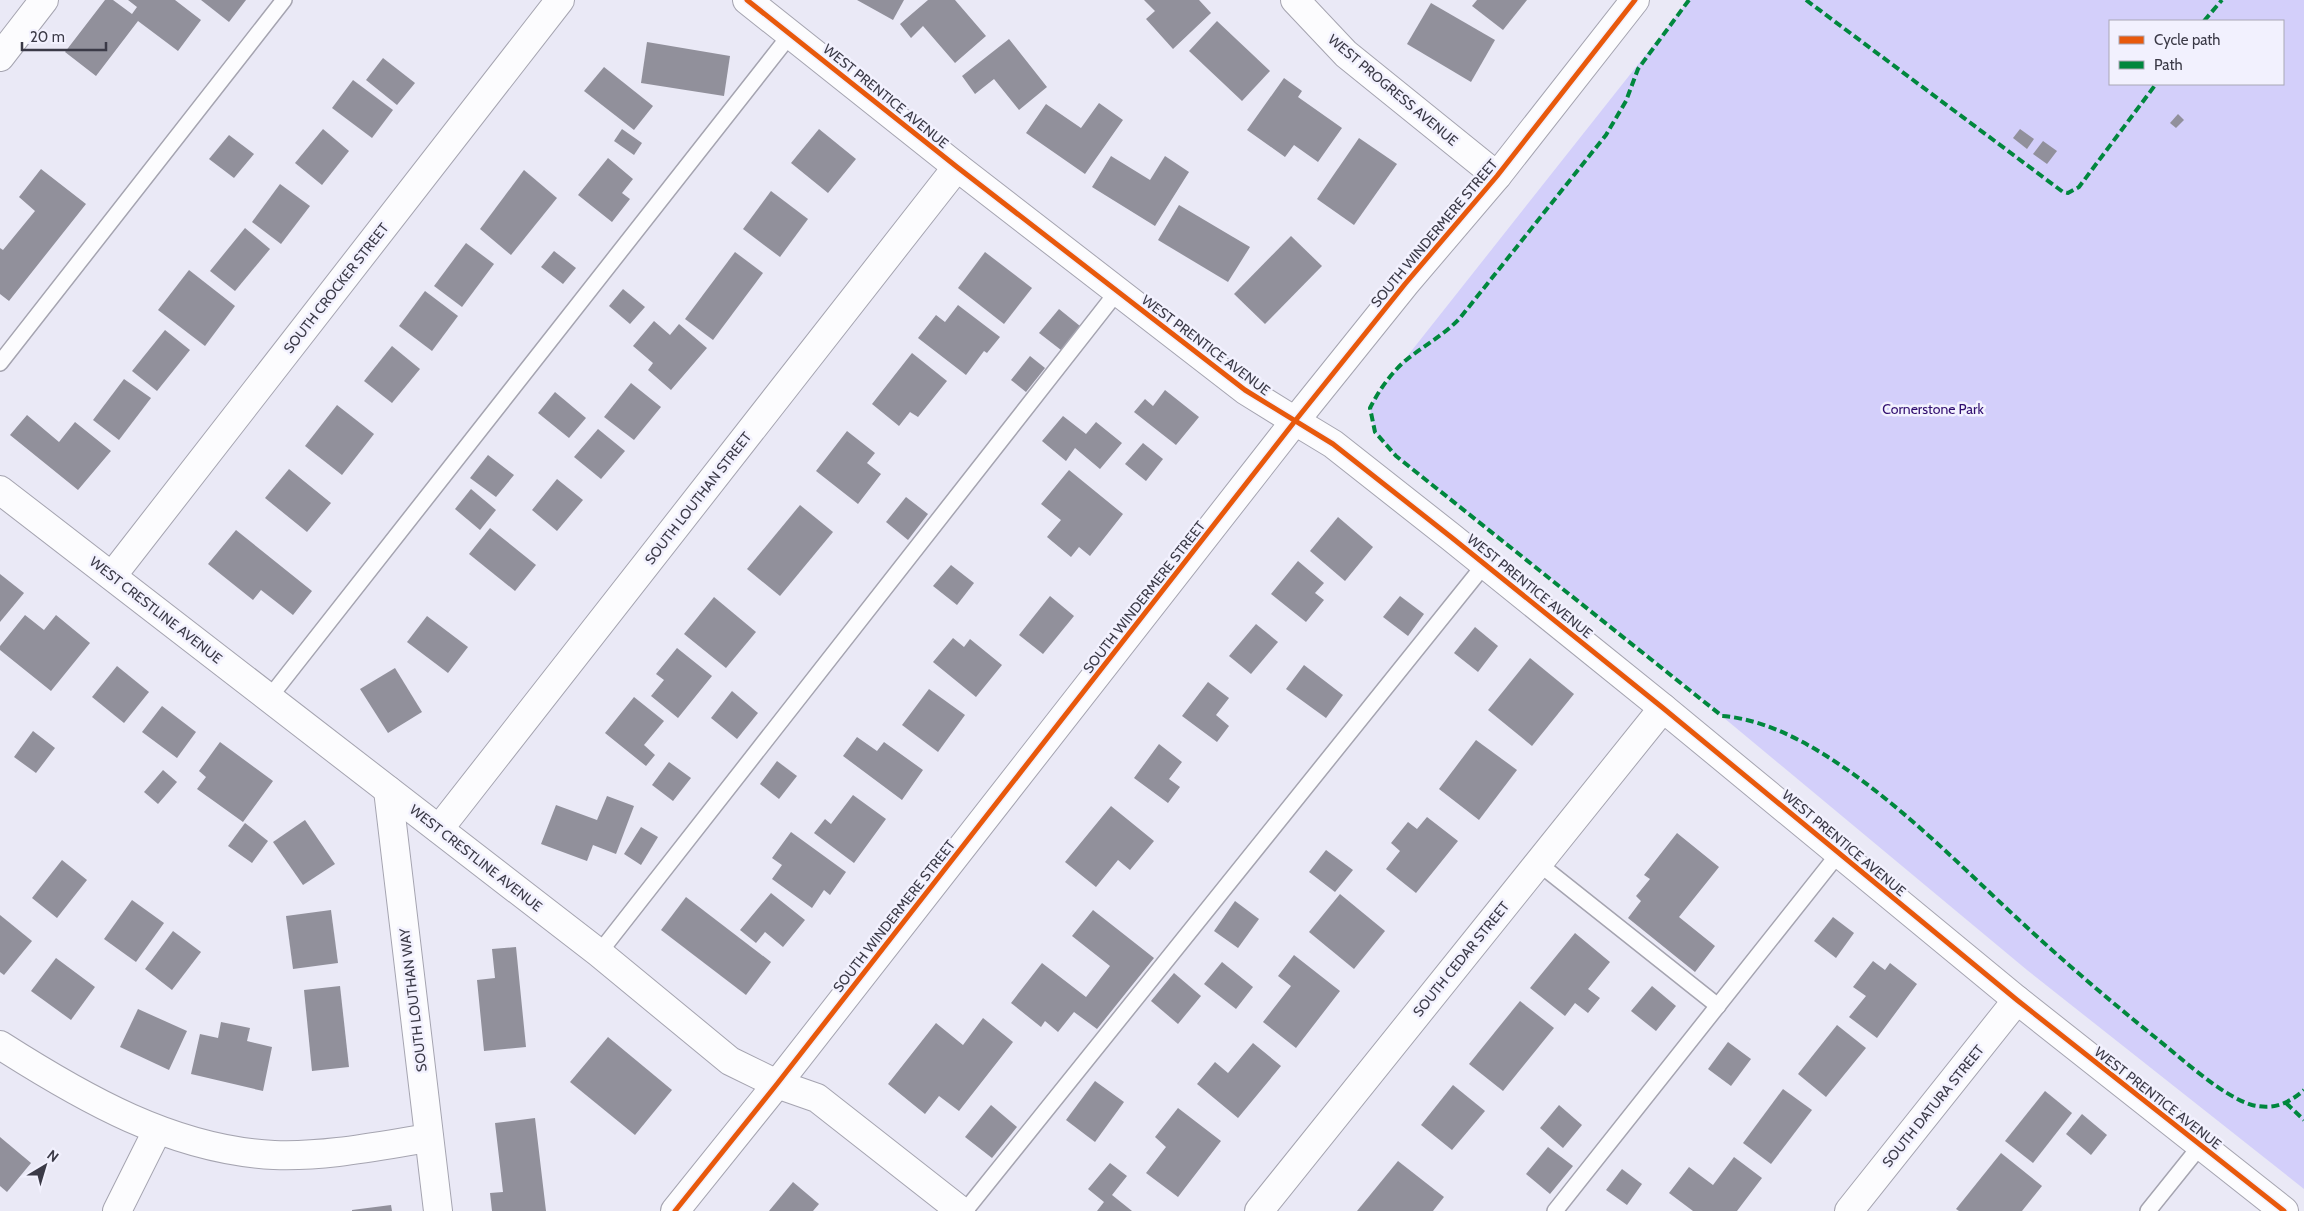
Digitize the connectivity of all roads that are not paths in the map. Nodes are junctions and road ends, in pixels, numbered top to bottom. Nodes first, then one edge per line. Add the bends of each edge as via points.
1 (44, 0) edge
2 (284, 0) edge
3 (560, 0) edge
4 (747, 0) edge
5 (1295, 0) edge
6 (1635, 0) edge
7 (790, 34) junction
8 (0, 57) edge
9 (956, 167) junction
10 (1496, 176) junction
11 (1118, 292) junction
12 (0, 363) edge
13 (1295, 422) junction
14 (0, 490) edge
15 (1485, 564) junction
16 (112, 576) junction
17 (269, 698) junction
18 (1663, 708) junction
19 (388, 790) junction
20 (439, 829) junction
21 (1839, 853) junction
22 (1538, 863) junction
23 (599, 953) junction
24 (2017, 1000) junction
25 (1718, 1006) junction
26 (0, 1045) edge
27 (776, 1084) junction
28 (157, 1131) junction
29 (429, 1138) junction
30 (2201, 1145) junction
31 (117, 1211) edge
32 (438, 1211) edge
33 (675, 1211) edge
34 (960, 1211) edge
35 (965, 1211) edge
36 (1259, 1211) edge
37 (1555, 1211) edge
38 (1849, 1211) edge
39 (2148, 1211) edge
40 (2284, 1211) edge

1 - 8 street
2 - 12 lane
3 - 16 street, SOUTH CROCKER STREET
4 - 7 street, WEST PRENTICE AVENUE
5 - 10 street, WEST PROGRESS AVENUE via 1346,54
6 - 10 street, SOUTH WINDERMERE STREET
7 - 9 street, WEST PRENTICE AVENUE
7 - 17 lane
9 - 11 street, WEST PRENTICE AVENUE
9 - 20 street, SOUTH LOUTHAN STREET
10 - 13 street, SOUTH WINDERMERE STREET
11 - 13 street, WEST PRENTICE AVENUE via 1245,390
11 - 23 lane
13 - 15 street, WEST PRENTICE AVENUE via 1332,444
13 - 27 street, SOUTH WINDERMERE STREET
14 - 16 street, WEST CRESTLINE AVENUE
15 - 18 street, WEST PRENTICE AVENUE
15 - 35 lane
16 - 17 street, WEST CRESTLINE AVENUE
17 - 19 street, WEST CRESTLINE AVENUE
18 - 21 street, WEST PRENTICE AVENUE
18 - 22 street, SOUTH CEDAR STREET
19 - 20 street, WEST CRESTLINE AVENUE
19 - 29 street, SOUTH LOUTHAN WAY
20 - 23 street, WEST CRESTLINE AVENUE
21 - 24 street, WEST PRENTICE AVENUE
21 - 25 lane
22 - 25 lane
22 - 36 street, SOUTH CEDAR STREET
23 - 27 street, WEST CRESTLINE AVENUE via 730,1061
24 - 30 street, WEST PRENTICE AVENUE
24 - 38 street, SOUTH DATURA STREET
25 - 37 lane
26 - 28 street via 46,1074
27 - 33 street, SOUTH WINDERMERE STREET
27 - 34 street, WEST CRESTLINE AVENUE via 817,1098
28 - 29 street via 228,1150 275,1155 329,1154
28 - 31 street
29 - 32 street, SOUTH LOUTHAN WAY
30 - 39 lane
30 - 40 street, WEST PRENTICE AVENUE

